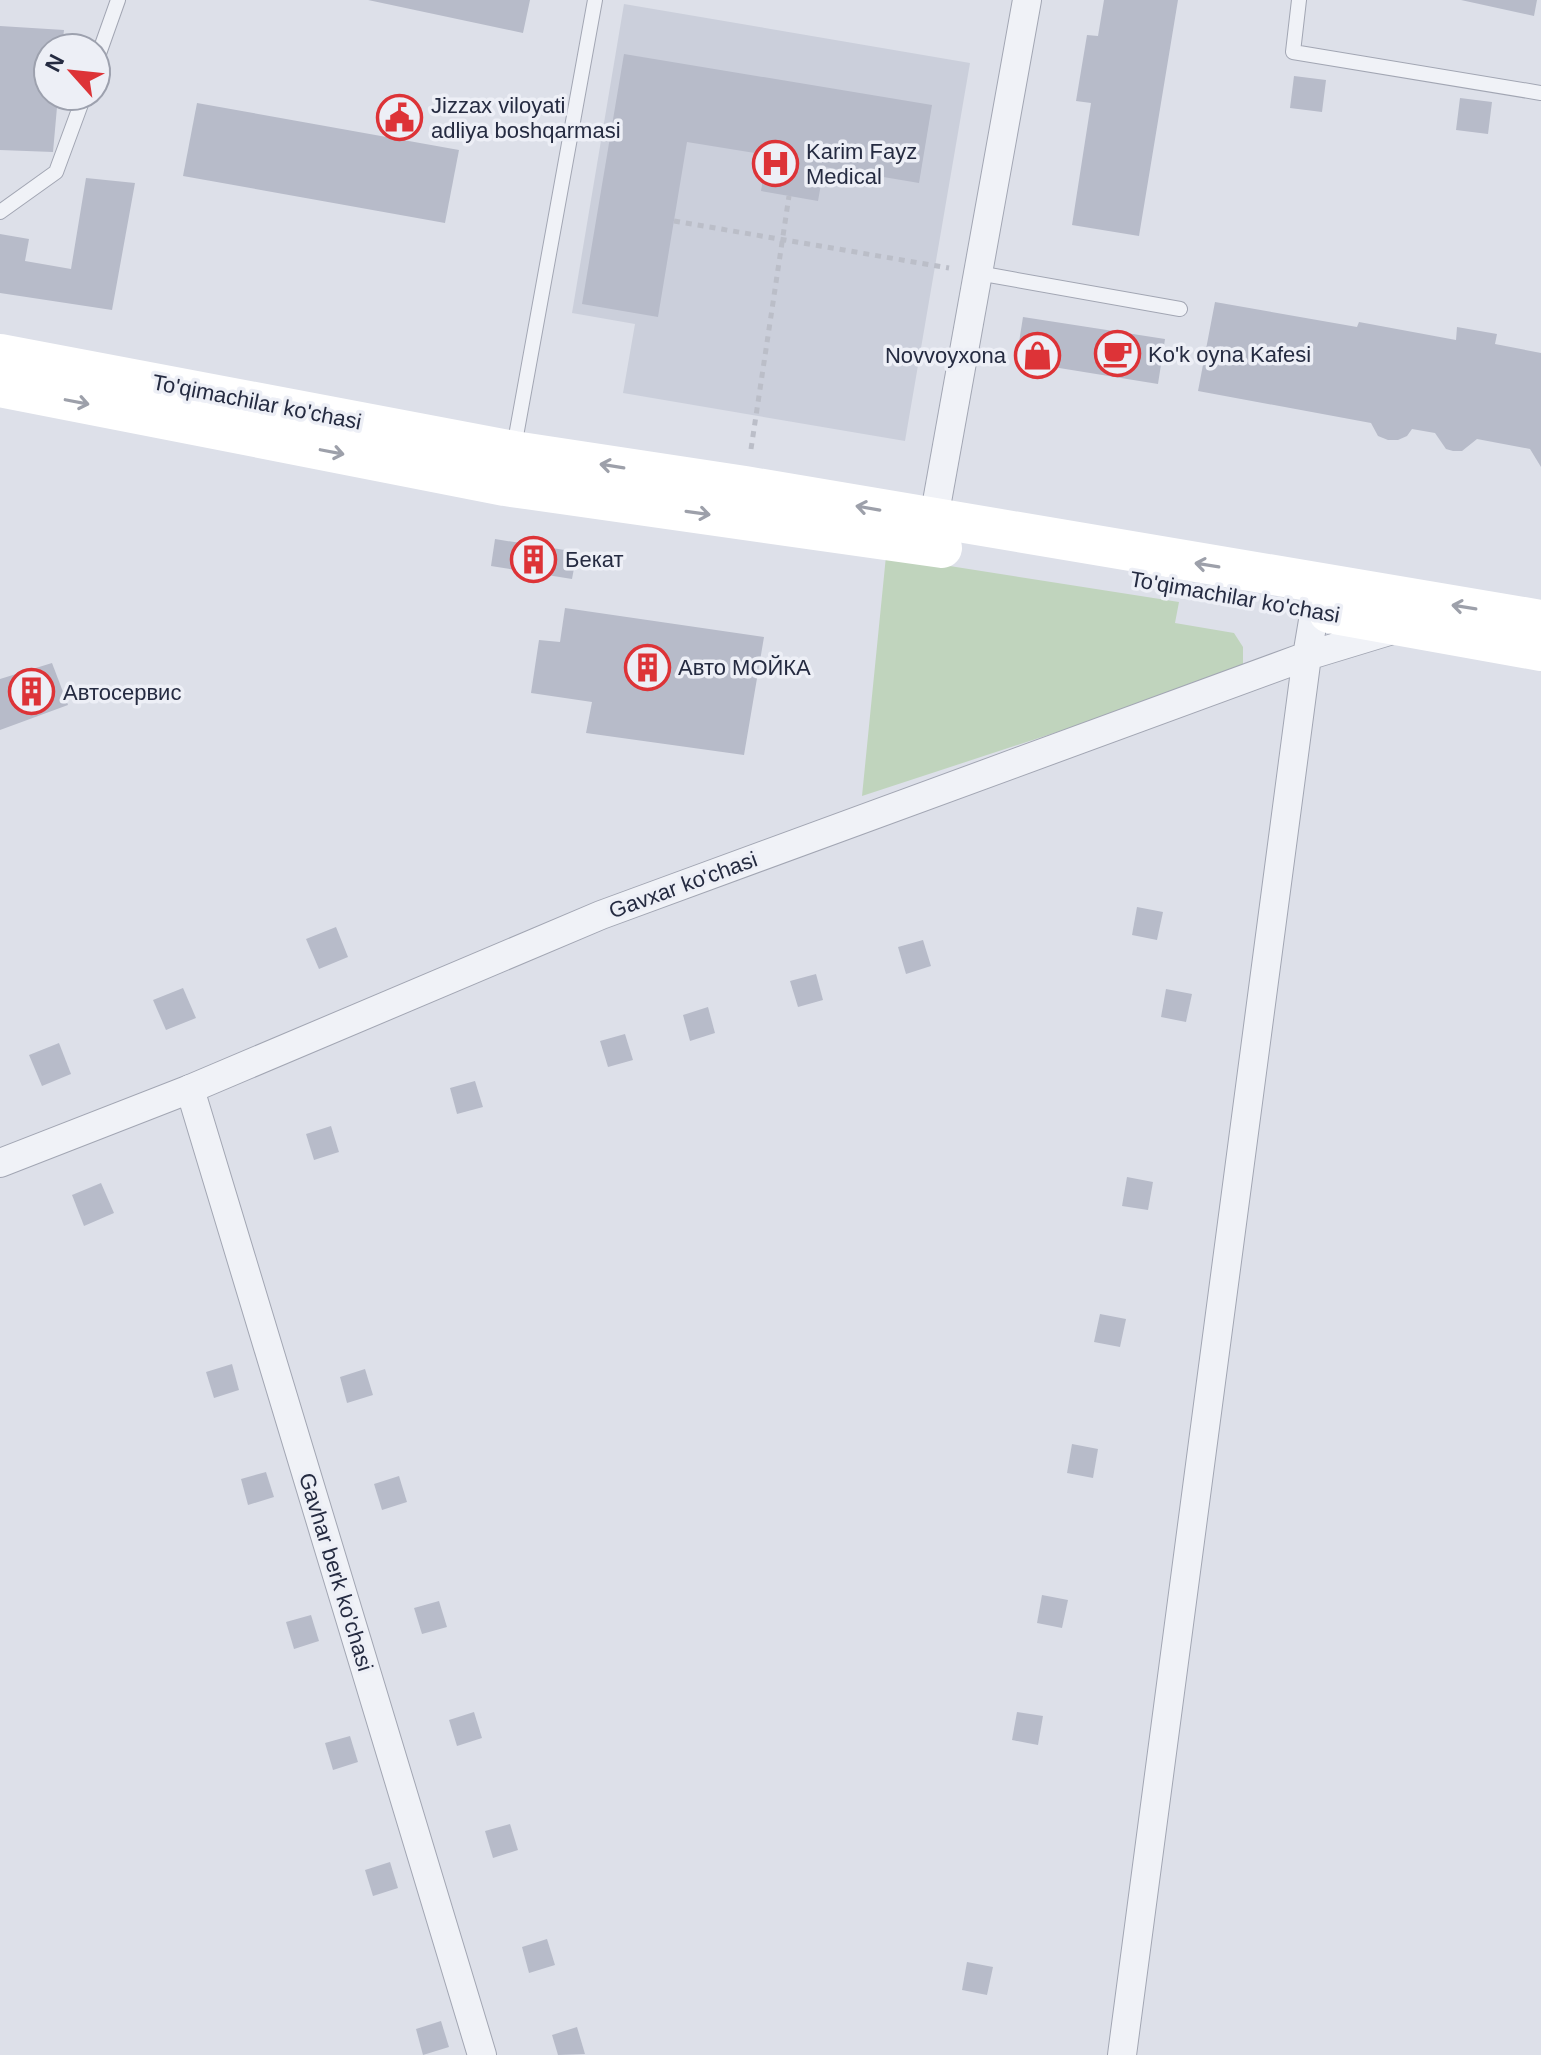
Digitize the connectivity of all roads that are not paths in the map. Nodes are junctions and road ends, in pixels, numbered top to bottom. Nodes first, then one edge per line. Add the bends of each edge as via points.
1 (118, 0) edge
2 (595, 0) edge
3 (1027, 0) edge
4 (1299, 0) edge
5 (107, 32) edge
6 (1541, 93) edge
7 (78, 112) edge
8 (0, 212) edge
9 (978, 273) junction
10 (1180, 309) dead end
11 (0, 354) edge
12 (0, 387) edge
13 (510, 469) junction
14 (931, 532) junction
15 (1317, 597) junction
16 (1541, 620) edge
17 (1404, 626) junction
18 (1541, 651) edge
19 (1307, 656) junction
20 (190, 1089) junction
21 (0, 1163) edge
22 (482, 2055) edge
23 (1122, 2055) edge

1 - 5 lane
2 - 13 lane
3 - 9 street
4 - 6 lane via 1293,52
7 - 8 lane via 56,172
9 - 10 lane
9 - 14 street
11 - 13 main road, To'qimachilar ko'chasi
12 -> 13 main road, To'qimachilar ko'chasi
13 -> 14 main road, To'qimachilar ko'chasi
14 -> 13 main road, To'qimachilar ko'chasi via 745,486
14 - 15 main road, To'qimachilar ko'chasi
16 -> 15 main road, To'qimachilar ko'chasi
15 - 17 main road, To'qimachilar ko'chasi
15 - 19 street
17 - 18 main road, To'qimachilar ko'chasi
17 - 19 street, Gavxar ko'chasi
19 - 20 street, Gavxar ko'chasi via 601,915
19 - 23 street
20 - 21 street, Gavxar ko'chasi
20 - 22 street, Gavhar berk ko'chasi

